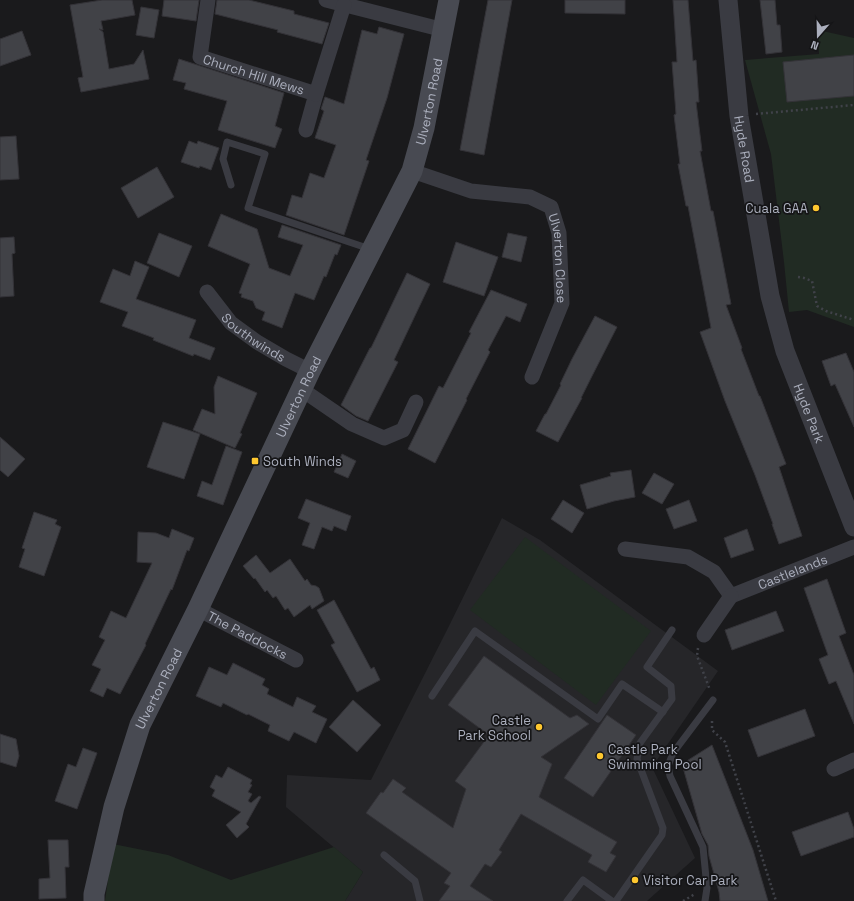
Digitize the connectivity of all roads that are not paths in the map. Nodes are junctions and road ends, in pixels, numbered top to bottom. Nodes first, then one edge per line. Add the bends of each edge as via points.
1 (208, 0) edge
2 (326, 0) edge
3 (449, 0) edge
4 (728, 0) edge
5 (344, 5) junction
6 (444, 30) junction
7 (316, 94) junction
8 (306, 130) dead end
9 (412, 171) junction
10 (231, 185) dead end
11 (372, 250) junction
12 (207, 292) dead end
13 (770, 296) joint
14 (532, 377) dead end
15 (306, 380) junction
16 (416, 402) dead end
17 (854, 527) edge
18 (854, 547) edge
19 (625, 549) dead end
20 (731, 596) junction
21 (198, 609) junction
22 (672, 630) dead end
23 (704, 635) road end
24 (296, 660) dead end
25 (432, 696) dead end
26 (713, 700) road end
27 (662, 712) junction
28 (854, 760) edge
29 (834, 769) dead end
30 (384, 855) dead end
31 (94, 901) edge
32 (420, 901) edge
33 (567, 901) edge
34 (612, 901) edge
35 (616, 901) edge
36 (705, 901) edge

1 - 7 street, Church Hill Mews via 200,57
2 - 5 street
3 - 6 main road, Ulverton Road
4 - 13 street, Hyde Road via 739,116
5 - 6 street
5 - 7 street, Church Hill Mews
6 - 9 main road, Ulverton Road via 424,128
7 - 8 street, Church Hill Mews
9 - 11 main road, Ulverton Road
9 - 14 street, Ulverton Close via 471,191 530,197 551,207 559,233 562,303
10 - 11 lane via 223,159 228,142 265,154 248,208
11 - 15 main road, Ulverton Road
12 - 15 street, Southwinds via 231,323 286,359
13 - 17 street, Hyde Park via 785,351
15 - 16 street, Southwinds via 352,424 384,438 403,430
15 - 21 main road, Ulverton Road
18 - 20 street, Castlelands
19 - 20 street via 688,557 714,572
20 - 23 street
21 - 24 street, The Paddocks
21 - 31 main road, Ulverton Road via 140,725 114,807
22 - 27 lane via 647,667 671,686 672,699
25 - 27 lane via 475,631 598,719 622,684
26 - 36 lane via 673,753 668,766 670,776 703,848 707,888
27 - 35 lane via 640,743 637,759 663,828 662,835
28 - 29 street
30 - 32 lane via 415,881
33 - 34 lane via 583,880

